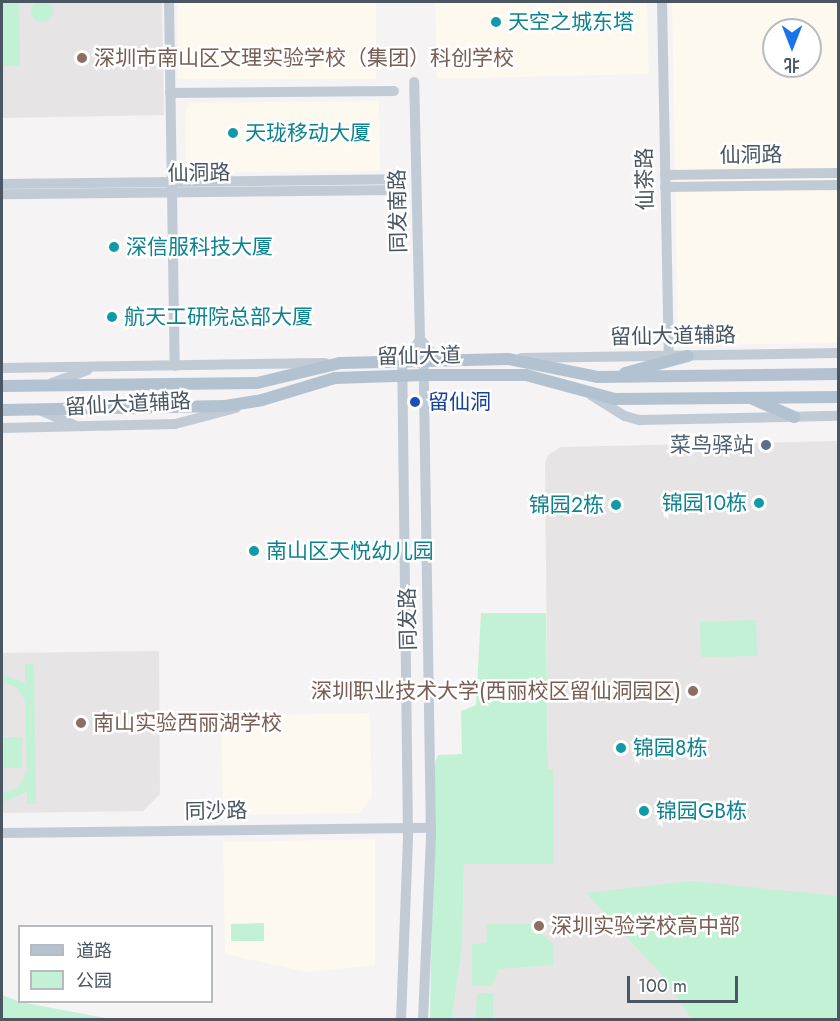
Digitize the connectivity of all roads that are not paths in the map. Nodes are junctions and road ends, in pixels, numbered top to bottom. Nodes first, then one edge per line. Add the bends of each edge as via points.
1 (169, 2) edge
2 (662, 2) edge
3 (414, 82) dead end
4 (394, 91) dead end
5 (170, 93) junction
6 (838, 173) edge
7 (665, 175) junction
8 (2, 184) edge
9 (396, 185) dead end
10 (838, 185) edge
11 (172, 187) junction
12 (665, 187) junction
13 (2, 194) edge
14 (420, 339) junction
15 (838, 353) edge
16 (669, 356) junction
17 (688, 356) junction
18 (508, 359) junction
19 (449, 360) junction
20 (401, 361) junction
21 (424, 361) junction
22 (352, 363) junction
23 (175, 366) junction
24 (100, 367) junction
25 (2, 368) edge
26 (838, 374) edge
27 (402, 375) junction
28 (424, 375) junction
29 (603, 378) junction
30 (38, 385) junction
31 (2, 386) edge
32 (588, 393) junction
33 (838, 397) edge
34 (746, 398) junction
35 (253, 402) junction
36 (34, 409) junction
37 (2, 410) edge
38 (838, 416) edge
39 (794, 417) junction
40 (84, 426) junction
41 (2, 428) edge
42 (408, 828) junction
43 (431, 828) junction
44 (2, 833) edge
45 (401, 1020) edge
46 (423, 1020) edge

1 - 5 main road
2 - 7 main road, 仙茶路
3 - 14 main road, 同发南路
4 - 5 main road
5 - 11 main road
6 - 7 main road, 仙洞路
7 - 12 main road, 仙茶路
8 - 11 main road, 仙洞路
9 - 11 main road, 仙洞路
10 - 12 main road, 仙洞路
11 - 13 main road, 仙洞路
11 - 23 main road
12 - 16 main road, 仙茶路
14 - 19 main road via 431,352
14 - 20 main road via 413,352
15 - 17 main road, 留仙大道辅路
16 - 17 main road, 留仙大道辅路
16 - 18 main road, 留仙大道辅路
17 - 29 main road
18 - 19 main road, 留仙大道
18 - 29 main road, 留仙大道
19 - 21 main road, 留仙大道
20 - 21 main road, 留仙大道
20 - 22 main road, 留仙大道
20 - 27 main road, 同发路
21 - 28 main road, 同发路
22 - 23 main road, 留仙大道辅路
22 - 30 main road, 留仙大道 via 319,367 270,382
23 - 24 main road, 留仙大道辅路
24 - 25 main road, 留仙大道辅路
24 - 30 main road
26 - 29 main road, 留仙大道
27 - 28 main road, 留仙大道
27 - 35 main road, 留仙大道 via 335,378
27 - 42 main road, 同发路
28 - 32 main road, 留仙大道 via 526,375
28 - 43 main road, 同发路
30 - 31 main road, 留仙大道
32 - 34 main road, 留仙大道 via 620,399
32 - 39 main road via 625,416 639,420
33 - 34 main road, 留仙大道
34 - 39 main road
35 - 36 main road, 留仙大道 via 213,407
35 - 40 main road, 留仙大道辅路 via 184,423
36 - 37 main road, 留仙大道
36 - 40 main road
38 - 39 main road
40 - 41 main road, 留仙大道辅路
42 - 43 main road, 同沙路
42 - 44 main road, 同沙路
42 - 45 main road, 同发路
43 - 46 main road, 同发路

